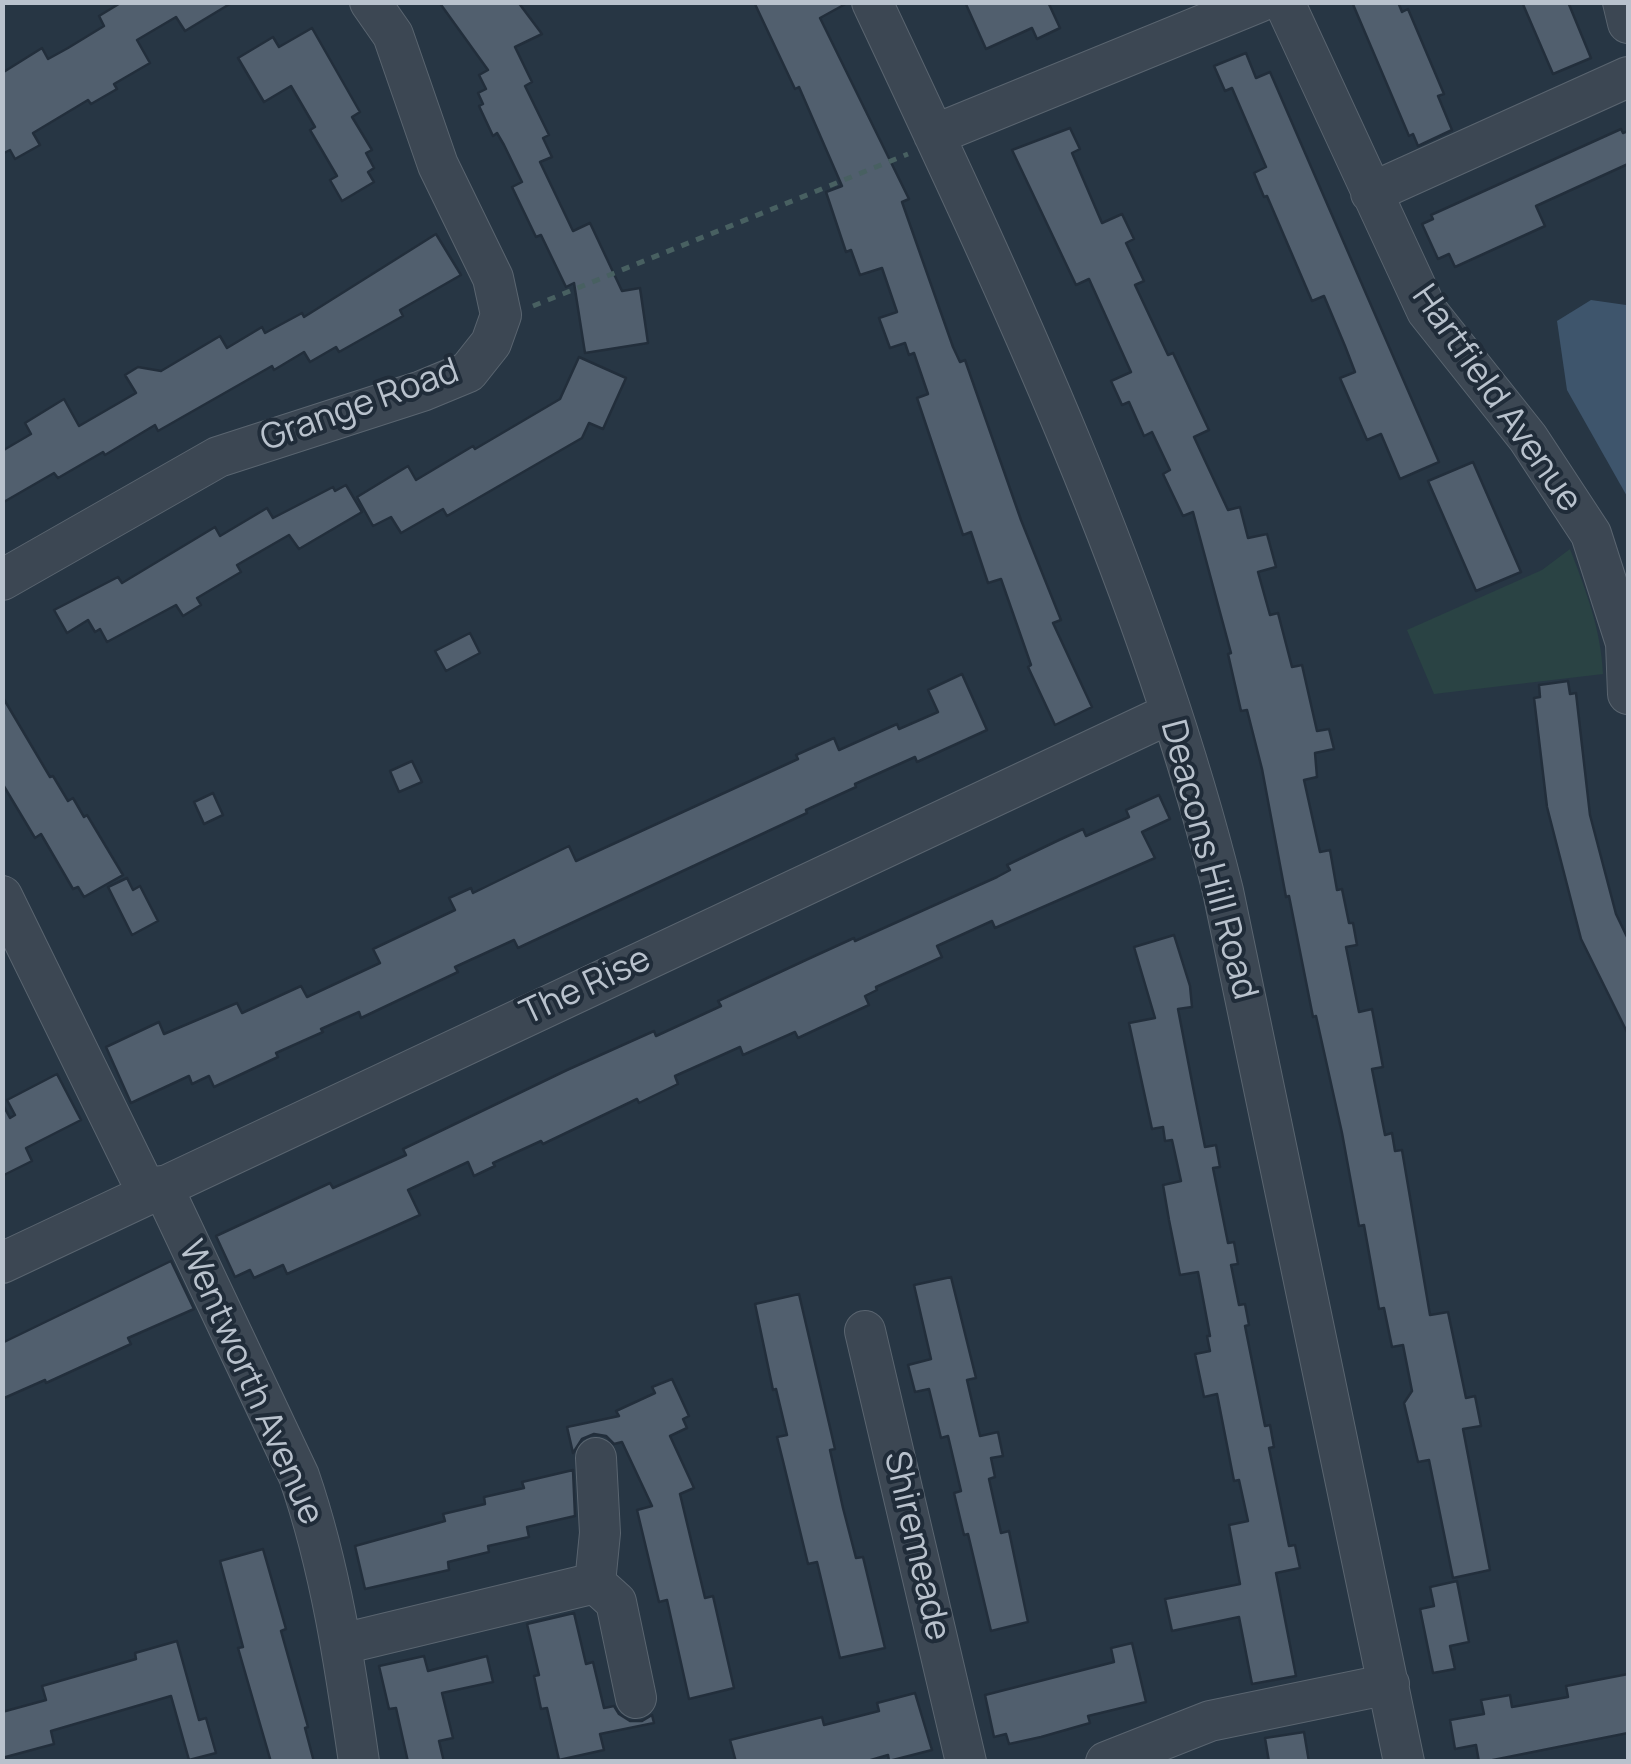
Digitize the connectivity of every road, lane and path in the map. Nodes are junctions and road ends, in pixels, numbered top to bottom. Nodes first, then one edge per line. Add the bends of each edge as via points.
1 (370, 2) edge
2 (872, 2) edge
3 (1259, 2) edge
4 (1284, 2) edge
5 (1623, 2) edge
6 (1628, 23) edge
7 (1628, 77) edge
8 (928, 142) junction
9 (1371, 192) junction
10 (502, 315) junction
11 (2, 580) edge
12 (1628, 694) edge
13 (1171, 713) junction
14 (2, 896) edge
15 (155, 1189) junction
16 (2, 1262) edge
17 (865, 1331) dead end
18 (596, 1458) dead end
19 (595, 1583) junction
20 (342, 1644) junction
21 (1389, 1684) junction
22 (636, 1698) dead end
23 (360, 1762) edge
24 (966, 1762) edge
25 (1106, 1762) edge
26 (1404, 1762) edge

1 - 10 street via 392,35 438,165 493,278
2 - 8 street, Deacons Hill Road
3 - 8 street
4 - 9 street, Hartfield Avenue
5 - 6 street
7 - 9 street
8 - 10 path via 661,256
8 - 13 street, Deacons Hill Road via 998,276
9 - 12 street, Hartfield Avenue via 1427,311 1528,438 1591,534 1626,642
10 - 11 street, Grange Road via 492,343 468,372 218,457
13 - 15 street, The Rise
13 - 21 street, Deacons Hill Road via 1222,891
14 - 15 street, Wentworth Avenue
15 - 16 street, The Rise
15 - 20 street, Wentworth Avenue via 298,1476
17 - 24 street, Shiremeade
18 - 19 street
19 - 20 street
19 - 22 street via 616,1602
20 - 23 street, Wentworth Avenue
21 - 25 street via 1210,1721
21 - 26 street, Deacons Hill Road

